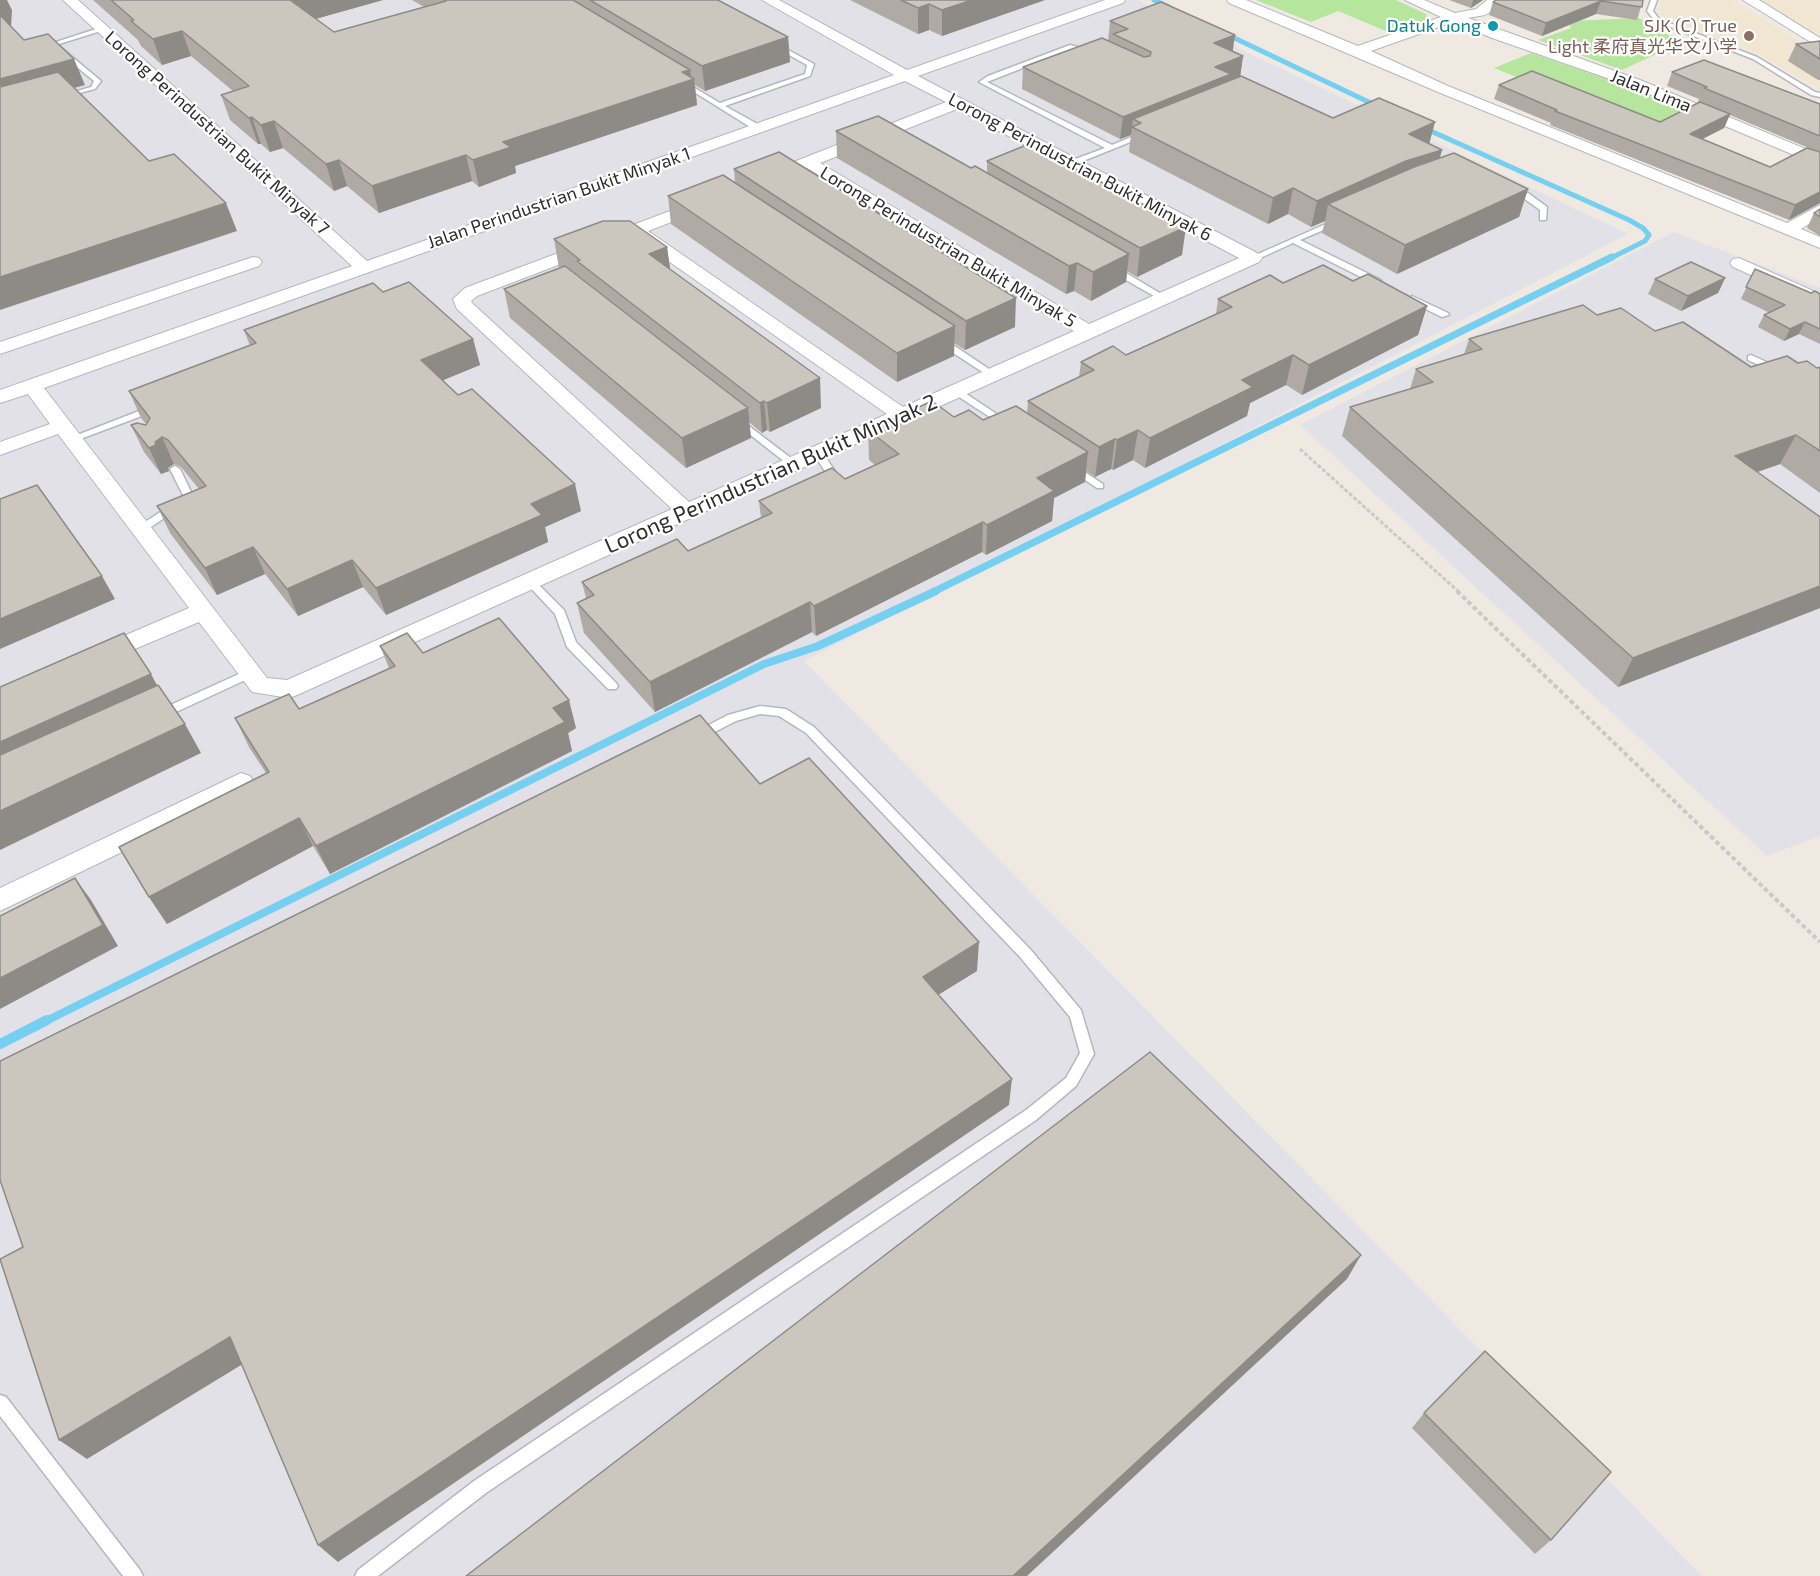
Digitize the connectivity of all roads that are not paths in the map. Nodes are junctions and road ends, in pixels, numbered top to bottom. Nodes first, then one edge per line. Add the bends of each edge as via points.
1 (70, 0) edge
2 (1118, 0) edge
3 (1234, 0) edge
4 (1412, 0) edge
5 (1494, 0) edge
6 (1654, 0) edge
7 (1750, 0) edge
8 (775, 1) edge
9 (1453, 17) junction
10 (102, 29) junction
11 (771, 43) edge
12 (1820, 44) edge
13 (1358, 51) junction
14 (1095, 53) edge
15 (670, 76) edge
16 (907, 76) junction
17 (1820, 95) edge
18 (50, 100) edge
19 (958, 103) junction
20 (720, 105) junction
21 (758, 128) junction
22 (1152, 132) edge
23 (1112, 148) junction
24 (1820, 161) edge
25 (808, 162) junction
26 (1073, 164) junction
27 (755, 183) edge
28 (1506, 187) edge
29 (723, 195) edge
30 (1820, 210) edge
31 (1347, 217) edge
32 (1543, 218) dead end
33 (635, 230) junction
34 (1788, 230) junction
35 (1293, 240) junction
36 (1820, 243) edge
37 (1253, 258) junction
38 (253, 262) dead end
39 (1103, 263) edge
40 (1739, 263) dead end
41 (364, 267) junction
42 (1384, 285) edge
43 (1404, 295) edge
44 (1164, 298) junction
45 (1820, 301) edge
46 (1445, 315) dead end
47 (1089, 332) junction
48 (935, 336) edge
49 (0, 348) edge
50 (1751, 358) dead end
51 (993, 375) junction
52 (1787, 375) edge
53 (32, 386) junction
54 (956, 391) junction
55 (0, 397) edge
56 (158, 406) edge
57 (728, 413) edge
58 (902, 415) junction
59 (1014, 429) edge
60 (67, 433) junction
61 (0, 449) edge
62 (818, 453) junction
63 (1062, 461) edge
64 (793, 464) junction
65 (175, 469) edge
66 (1100, 486) dead end
67 (843, 490) edge
68 (687, 511) junction
69 (141, 529) junction
70 (530, 582) junction
71 (203, 611) junction
72 (75, 666) edge
73 (250, 673) junction
74 (612, 686) dead end
75 (152, 718) edge
76 (690, 739) edge
77 (241, 783) edge
78 (0, 900) edge
79 (0, 1403) edge
80 (134, 1576) edge
81 (364, 1576) edge

1 - 10 street, Lorong Perindustrian Bukit Minyak 7
2 - 16 street, Jalan Perindustrian Bukit Minyak 1
3 - 13 street
4 - 9 street, Jalan Lima
5 - 9 street via 1480,12
6 - 17 lane via 1650,11 1657,20 1755,58
7 - 12 street
8 - 16 street, Lorong Perindustrian Bukit Minyak 6
9 - 13 street
9 - 24 street, Jalan Lima via 1635,82
10 - 18 lane via 56,43 98,84
10 - 41 street, Lorong Perindustrian Bukit Minyak 7
11 - 20 lane via 811,64 808,75
13 - 34 street
14 - 23 lane via 1070,47 982,82
15 - 20 lane
16 - 19 street, Lorong Perindustrian Bukit Minyak 6
16 - 21 street, Jalan Perindustrian Bukit Minyak 1
19 - 25 street via 886,136
19 - 26 street, Lorong Perindustrian Bukit Minyak 6
20 - 21 lane
21 - 41 street, Jalan Perindustrian Bukit Minyak 1
22 - 23 lane
23 - 26 lane
25 - 27 street
25 - 47 street, Lorong Perindustrian Bukit Minyak 5
26 - 37 street, Lorong Perindustrian Bukit Minyak 6
28 - 32 lane via 1544,209
29 - 33 street
30 - 34 street
31 - 35 lane
33 - 58 street
33 - 68 street via 547,269 471,292 462,299 463,305
34 - 36 street
35 - 37 lane
35 - 42 lane
37 - 44 street, Lorong Perindustrian Bukit Minyak 2
38 - 49 street
39 - 44 lane
40 - 45 street
41 - 53 street, Jalan Perindustrian Bukit Minyak 1
43 - 46 lane
44 - 47 street, Lorong Perindustrian Bukit Minyak 2
47 - 51 street, Lorong Perindustrian Bukit Minyak 2
48 - 51 lane
50 - 52 lane
51 - 54 street, Lorong Perindustrian Bukit Minyak 2
53 - 55 street, Jalan Perindustrian Bukit Minyak 1
53 - 60 street
54 - 58 street, Lorong Perindustrian Bukit Minyak 2
54 - 59 lane
56 - 60 lane via 131,423
57 - 64 lane
58 - 62 street, Lorong Perindustrian Bukit Minyak 2
60 - 61 street
60 - 69 street
62 - 64 street, Lorong Perindustrian Bukit Minyak 2
62 - 67 lane
63 - 66 lane
64 - 68 street, Lorong Perindustrian Bukit Minyak 2
65 - 69 lane via 189,498
68 - 70 street, Lorong Perindustrian Bukit Minyak 2
69 - 71 street
70 - 73 street, Lorong Perindustrian Bukit Minyak 2 via 290,689 260,686
70 - 74 lane via 560,612 571,644
71 - 72 street
71 - 73 street
73 - 75 lane
76 - 81 lane via 732,718 759,710 782,711 810,730 1025,953 1076,1014 1087,1054 1071,1082 1031,1115 480,1487
77 - 78 street
79 - 80 lane

